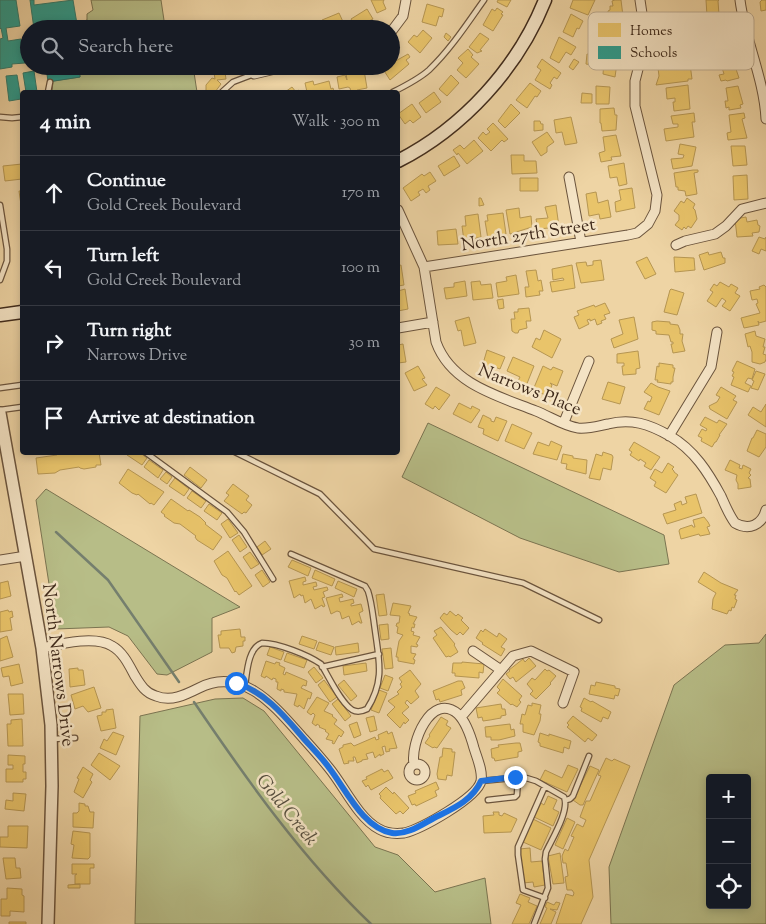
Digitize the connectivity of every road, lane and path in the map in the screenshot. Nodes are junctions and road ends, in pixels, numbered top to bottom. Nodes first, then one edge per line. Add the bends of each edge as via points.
1 (406, 0) edge
2 (484, 0) edge
3 (545, 0) edge
4 (400, 20) edge
5 (754, 59) edge
6 (638, 70) edge
7 (251, 75) edge
8 (50, 82) dead end
9 (48, 90) edge
10 (224, 90) edge
11 (397, 90) edge
12 (0, 117) edge
13 (20, 117) edge
14 (766, 118) edge
15 (400, 160) edge
16 (570, 176) dead end
17 (766, 204) edge
18 (0, 206) edge
19 (400, 214) edge
20 (581, 242) junction
21 (676, 245) dead end
22 (424, 267) junction
23 (0, 280) edge
24 (20, 312) edge
25 (0, 315) edge
26 (433, 322) junction
27 (400, 328) edge
28 (717, 332) dead end
29 (589, 361) dead end
30 (20, 385) edge
31 (0, 388) edge
32 (20, 407) edge
33 (0, 412) edge
34 (564, 422) junction
35 (669, 436) junction
36 (149, 455) edge
37 (241, 455) edge
38 (766, 510) edge
39 (291, 554) dead end
40 (26, 556) junction
41 (0, 560) edge
42 (273, 578) dead end
43 (599, 620) dead end
44 (42, 648) junction
45 (472, 651) dead end
46 (379, 654) junction
47 (322, 667) junction
48 (501, 670) junction
49 (245, 686) junction
50 (563, 702) dead end
51 (461, 718) junction
52 (75, 738) dead end
53 (52, 739) junction
54 (589, 756) dead end
55 (414, 764) dead end
56 (518, 777) junction
57 (481, 781) junction
58 (545, 786) junction
59 (488, 800) dead end
60 (566, 800) junction
61 (545, 898) junction
62 (48, 924) edge
63 (534, 924) edge

1 - 4 street
2 - 11 lane via 429,70
3 - 15 main road via 518,52 484,95 445,131
5 - 14 street
6 - 20 street, North 27th Street via 634,106 657,195 655,211 648,224 637,233
7 - 10 lane via 232,82
8 - 9 lane
12 - 13 lane
16 - 20 street
17 - 21 street via 742,209 715,234
18 - 23 lane via 7,261
19 - 22 street, Narrows Place
20 - 22 street, North 27th Street
22 - 26 street, Narrows Place
24 - 25 main road
26 - 27 street
26 - 34 street, Narrows Place via 439,352 468,382
28 - 35 street via 711,367
29 - 34 street
30 - 31 lane
32 - 33 lane
33 - 40 street, North Narrows Drive
34 - 35 street, Narrows Place via 579,428 594,428 627,420
35 - 38 street, Narrows Place via 704,468 733,520 750,527 760,522
36 - 42 lane via 227,512 244,532
37 - 43 lane via 320,494 374,549 523,583
39 - 46 lane via 364,586 368,591
40 - 41 street
40 - 44 street, North Narrows Drive
44 - 49 street via 98,641 112,646 127,661 140,685 158,697 175,698 213,682
44 - 53 street, North Narrows Drive
45 - 48 street
46 - 47 lane
46 - 47 lane via 378,686 372,702 363,711 350,709
47 - 49 lane via 316,661 262,643 252,653
48 - 50 street via 513,656 531,651 574,672
48 - 51 street
49 - 57 street via 260,694 282,714 330,768 368,821 381,830 398,833 412,830 461,804
51 - 55 street via 449,710 438,710 429,715 415,748
51 - 57 street via 480,766
52 - 53 lane
53 - 62 street, North Narrows Drive
54 - 60 lane via 573,796
56 - 57 lane
56 - 58 lane
56 - 59 lane via 515,797
58 - 60 lane
58 - 61 lane via 518,847 523,890
60 - 61 lane via 545,859 548,888
61 - 63 lane

